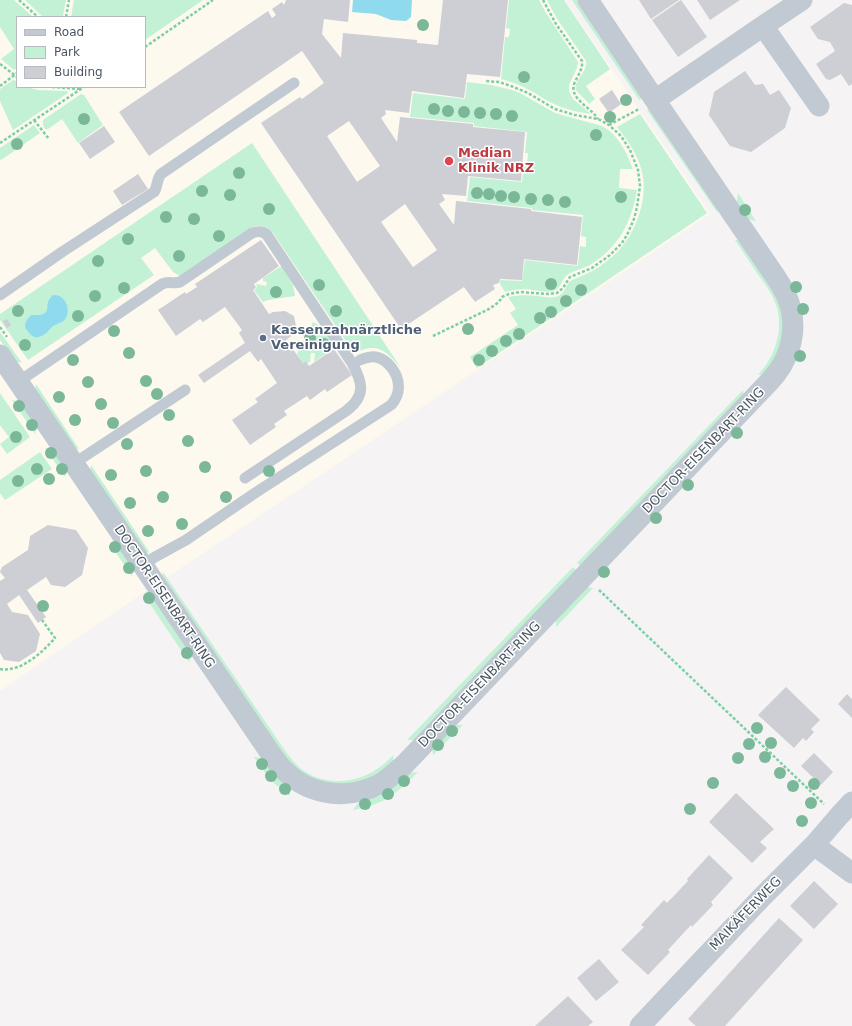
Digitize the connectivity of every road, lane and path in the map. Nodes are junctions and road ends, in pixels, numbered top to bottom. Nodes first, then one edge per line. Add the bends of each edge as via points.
1 (19, 0) edge
2 (69, 0) edge
3 (213, 0) edge
4 (543, 0) edge
5 (588, 0) edge
6 (802, 0) edge
7 (37, 16) edge
8 (66, 16) edge
9 (763, 26) junction
10 (146, 46) edge
11 (0, 64) edge
12 (16, 75) edge
13 (485, 81) dead end
14 (294, 83) dead end
15 (0, 86) edge
16 (66, 88) edge
17 (80, 89) joint
18 (655, 100) junction
19 (819, 106) dead end
20 (598, 119) junction
21 (34, 120) junction
22 (609, 125) junction
23 (49, 139) dead end
24 (0, 143) edge
25 (0, 295) edge
26 (0, 327) edge
27 (434, 336) dead end
28 (5, 348) edge
29 (360, 360) dead end
30 (18, 382) junction
31 (185, 390) dead end
32 (74, 464) junction
33 (244, 478) dead end
34 (143, 565) junction
35 (584, 576) junction
36 (42, 620) dead end
37 (0, 669) edge
38 (4, 670) junction
39 (0, 673) edge
40 (845, 809) edge
41 (814, 845) junction
42 (852, 873) edge
43 (640, 1026) edge

1 - 7 path
2 - 8 path
3 - 10 path
4 - 20 path via 582,61 573,92
5 - 18 street, DOCTOR-EISENBART-RING
6 - 9 street
9 - 18 street
9 - 19 street
11 - 12 path
12 - 15 path
13 - 20 path via 511,86 555,109
14 - 25 lane via 160,174 154,192
16 - 17 path
17 - 21 path
18 - 22 path
18 - 35 street, DOCTOR-EISENBART-RING via 782,288 791,309 792,337 787,356 774,377
20 - 22 path
21 - 23 path
21 - 24 path
22 - 27 path via 621,136 630,150 639,177 636,213 627,235 619,246 598,264 570,277 557,293 520,292 504,296 489,309
26 - 28 path
28 - 30 street, DOCTOR-EISENBART-RING
29 - 34 lane via 381,358 395,372 399,387 391,405 186,540
30 - 32 street, DOCTOR-EISENBART-RING
30 - 33 lane via 163,283 180,282 252,233 264,233 352,363 359,375 361,390 350,408
31 - 32 lane
32 - 34 street, DOCTOR-EISENBART-RING
34 - 35 street, DOCTOR-EISENBART-RING via 277,762 302,784 314,790 333,794 354,793 379,784 404,765
35 - 40 path via 818,798
36 - 38 path via 55,638 45,650 23,664
37 - 38 path
38 - 39 path
40 - 41 street, MAIKÄFERWEG
41 - 42 street
41 - 43 street, MAIKÄFERWEG

